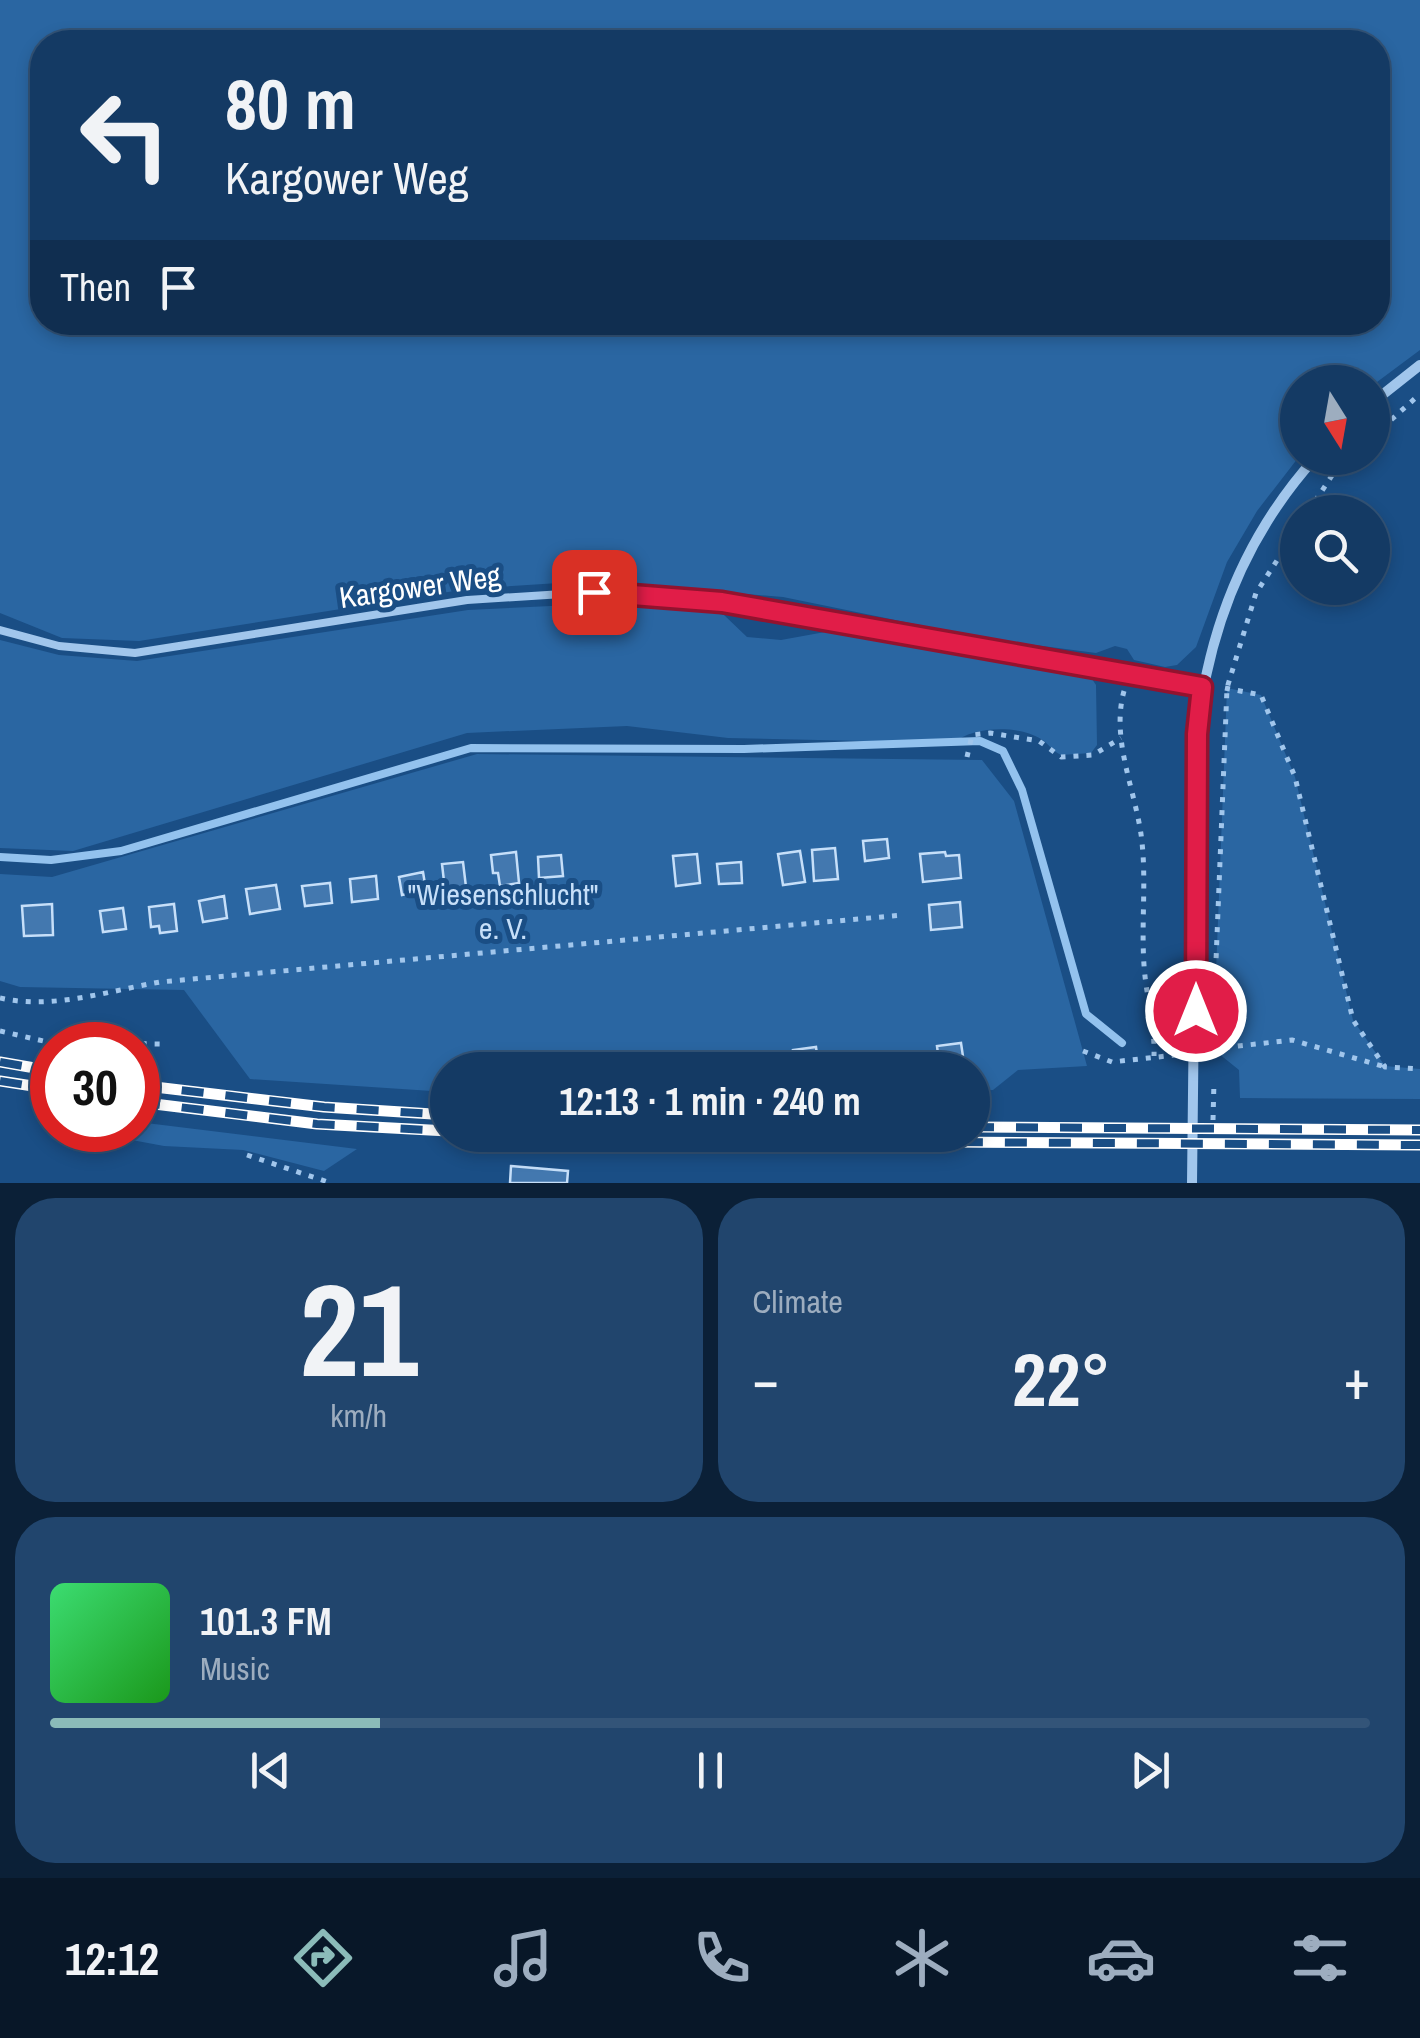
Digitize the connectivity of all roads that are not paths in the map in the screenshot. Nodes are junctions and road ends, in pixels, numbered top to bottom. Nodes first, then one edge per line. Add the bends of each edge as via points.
1 (1420, 366) edge
2 (1390, 389) edge
3 (1302, 475) edge
4 (0, 630) edge
5 (1202, 687) junction
6 (1192, 1183) edge

1 - 2 street
3 - 5 street via 1240,566 1218,619
4 - 5 lane, Kargower Weg via 59,646 135,652 467,600 594,592 722,602
5 - 6 street

